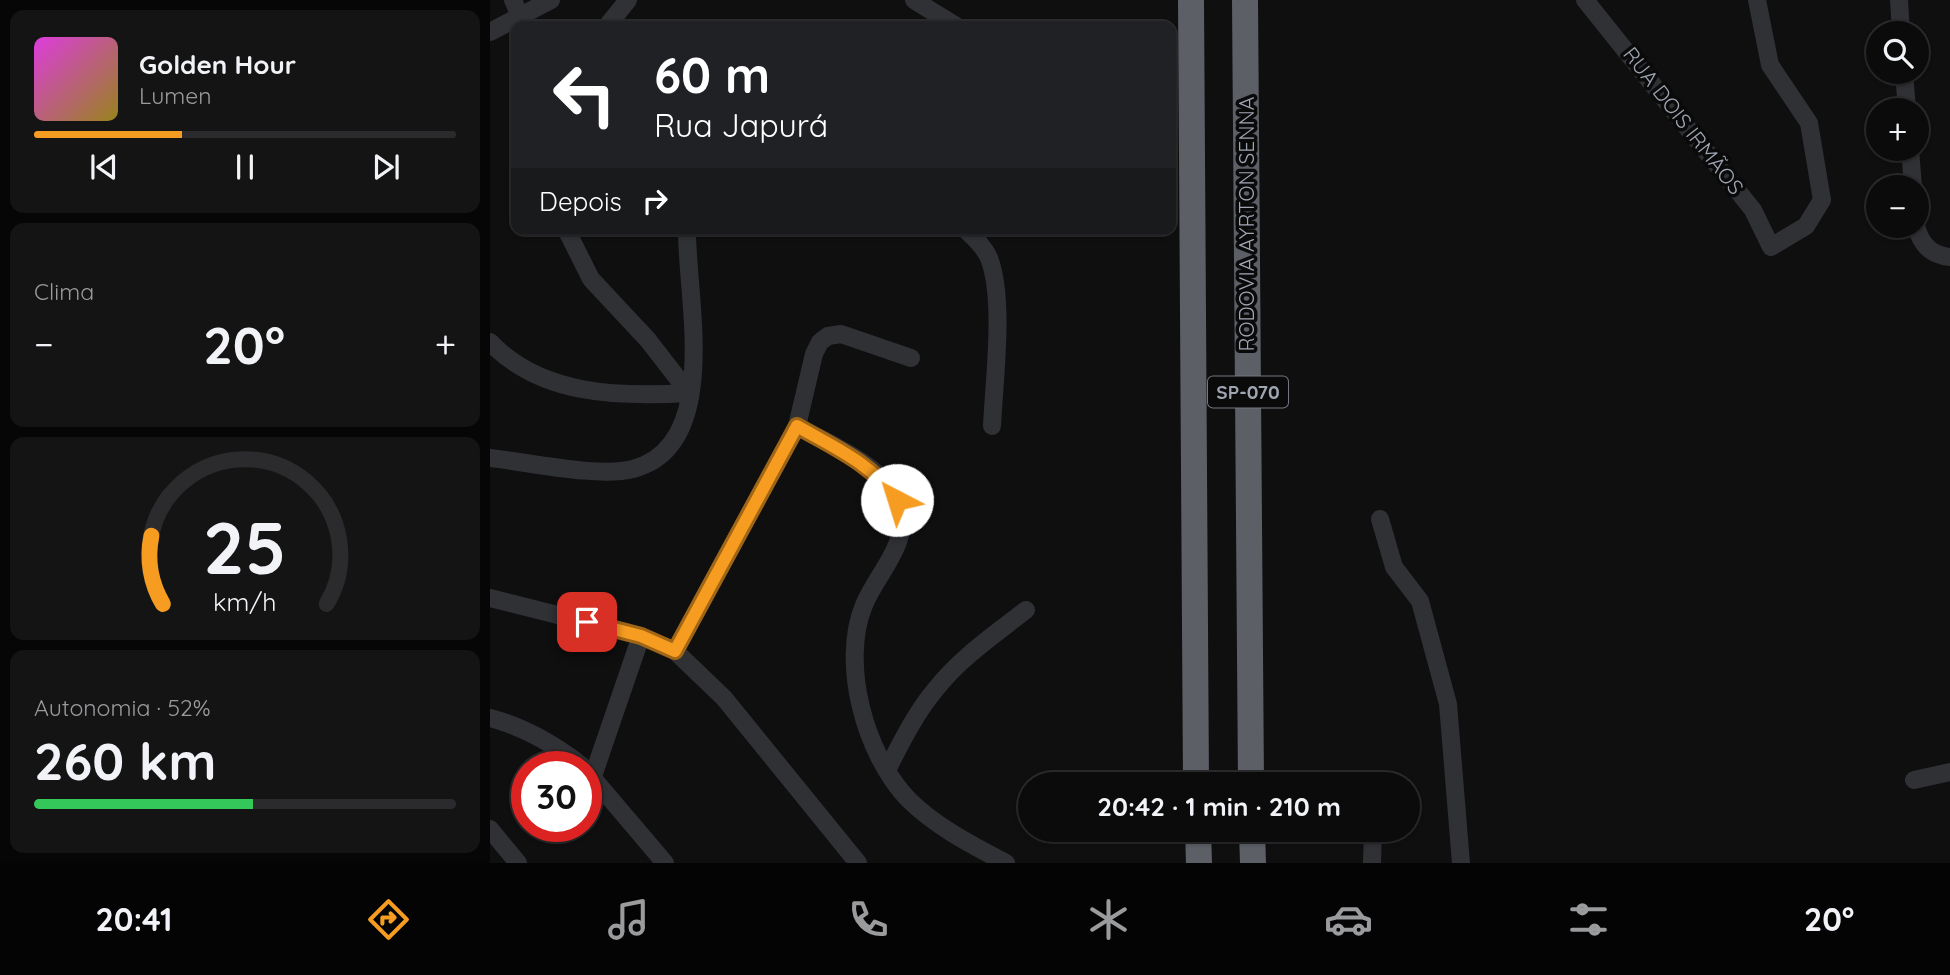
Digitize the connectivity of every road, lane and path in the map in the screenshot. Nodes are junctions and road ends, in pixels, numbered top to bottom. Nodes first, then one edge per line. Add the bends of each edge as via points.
1 (551, 0) edge
2 (628, 0) edge
3 (914, 0) edge
4 (1191, 0) edge
5 (1245, 0) edge
6 (1585, 0) edge
7 (1758, 0) edge
8 (1899, 0) edge
9 (517, 8) edge
10 (611, 21) edge
11 (948, 21) edge
12 (1900, 21) edge
13 (490, 32) edge
14 (569, 235) edge
15 (687, 235) edge
16 (971, 235) edge
17 (1919, 238) edge
18 (1950, 257) edge
19 (490, 342) edge
20 (911, 358) dead end
21 (689, 393) junction
22 (797, 426) junction
23 (992, 426) dead end
24 (490, 458) edge
25 (1380, 519) dead end
26 (490, 598) edge
27 (1026, 610) dead end
28 (641, 636) junction
29 (675, 651) junction
30 (490, 718) edge
31 (562, 751) edge
32 (595, 751) edge
33 (887, 770) junction
34 (1196, 772) edge
35 (1251, 772) edge
36 (1950, 772) edge
37 (1914, 780) dead end
38 (602, 789) edge
39 (490, 829) edge
40 (1198, 842) edge
41 (1252, 842) edge
42 (1373, 842) edge
43 (518, 863) edge
44 (665, 863) edge
45 (858, 863) edge
46 (1006, 863) edge
47 (1199, 863) edge
48 (1253, 863) edge
49 (1372, 863) edge
50 (1461, 863) edge

1 - 9 street
2 - 10 street
3 - 11 street
4 - 34 highway, SP-070
5 - 35 highway, RODOVIA AYRTON SENNA / SP-070
6 - 7 street, RUA DOIS IRMÃOS via 1753,210 1771,247 1806,226 1822,200 1809,123 1770,65
8 - 12 street
9 - 13 street
14 - 21 street via 591,279
15 - 21 street via 694,340
16 - 23 street via 981,244 993,272
17 - 18 street via 1930,251
19 - 21 street via 533,373 566,387 634,396
20 - 22 street via 858,337 828,336 814,354
21 - 24 street via 687,417 679,434 651,461 633,469 605,472
22 - 29 street
22 - 33 street via 868,467 887,484 902,516 901,533 854,634 858,692 866,725
25 - 50 street via 1394,567 1420,601 1448,704
26 - 28 street
27 - 33 street via 935,690
28 - 29 street
28 - 32 street
29 - 45 street via 724,698
30 - 31 street
33 - 46 street via 934,821
36 - 37 street
38 - 44 street
39 - 43 street
40 - 47 highway
41 - 48 highway
42 - 49 street

